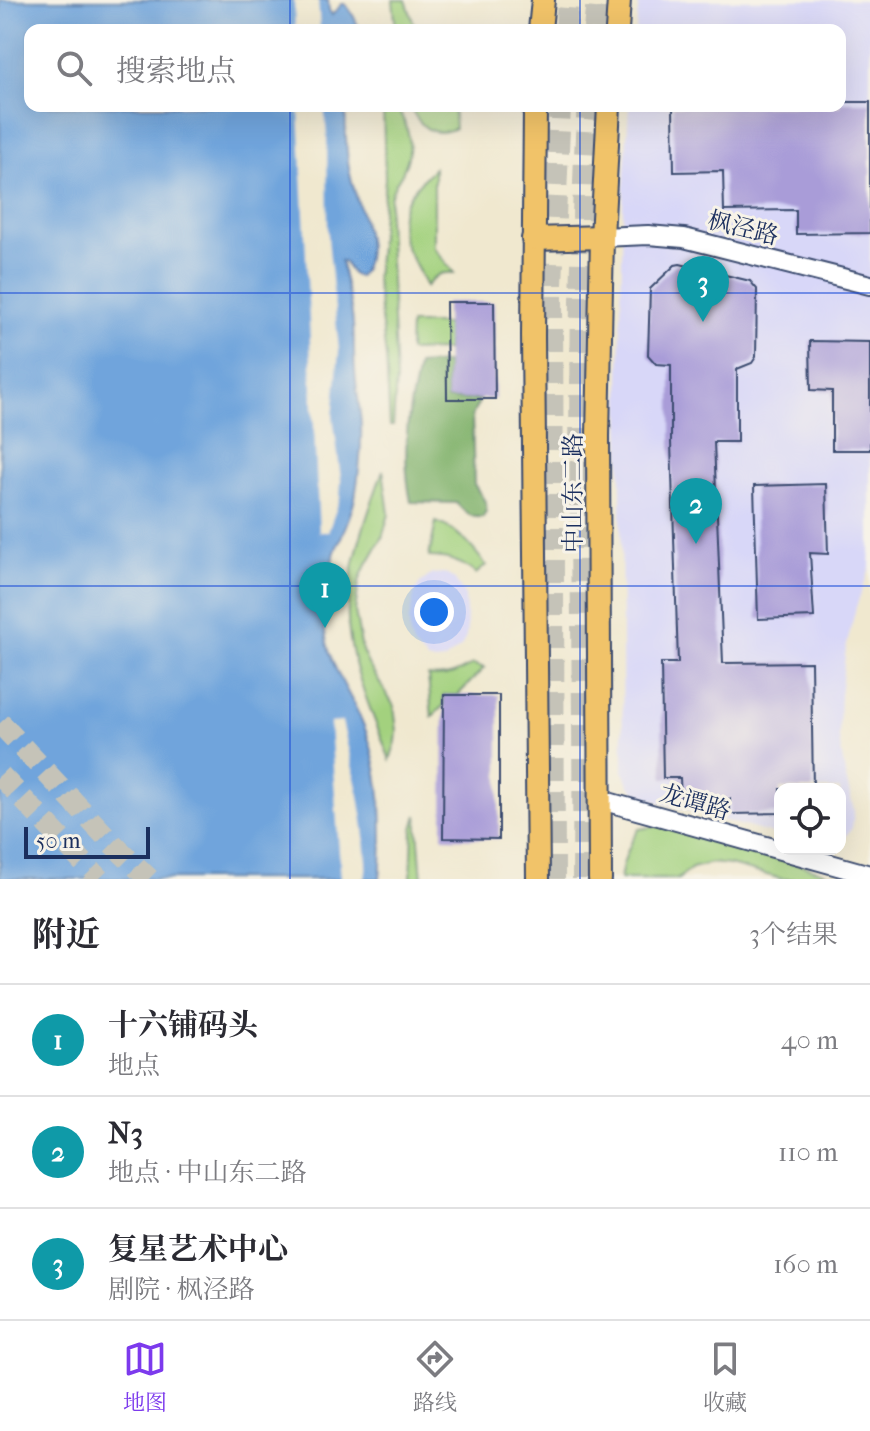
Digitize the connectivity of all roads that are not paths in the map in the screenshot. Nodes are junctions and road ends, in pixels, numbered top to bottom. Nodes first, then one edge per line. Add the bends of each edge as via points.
1 (543, 0) edge
2 (619, 0) edge
3 (541, 24) edge
4 (617, 24) edge
5 (535, 112) edge
6 (609, 112) edge
7 (602, 237) junction
8 (533, 239) junction
9 (870, 285) edge
10 (601, 800) junction
11 (870, 875) edge
12 (538, 879) edge
13 (600, 879) edge

1 - 3 main road
2 - 4 main road
5 - 8 main road, 中山东二路
6 - 7 main road, 中山东二路
7 - 8 main road
7 - 9 street, 枫泾路 via 684,238
7 - 10 main road, 中山东二路
8 - 12 main road, 中山东二路
10 - 11 street, 龙谭路
10 - 13 main road, 中山东二路

